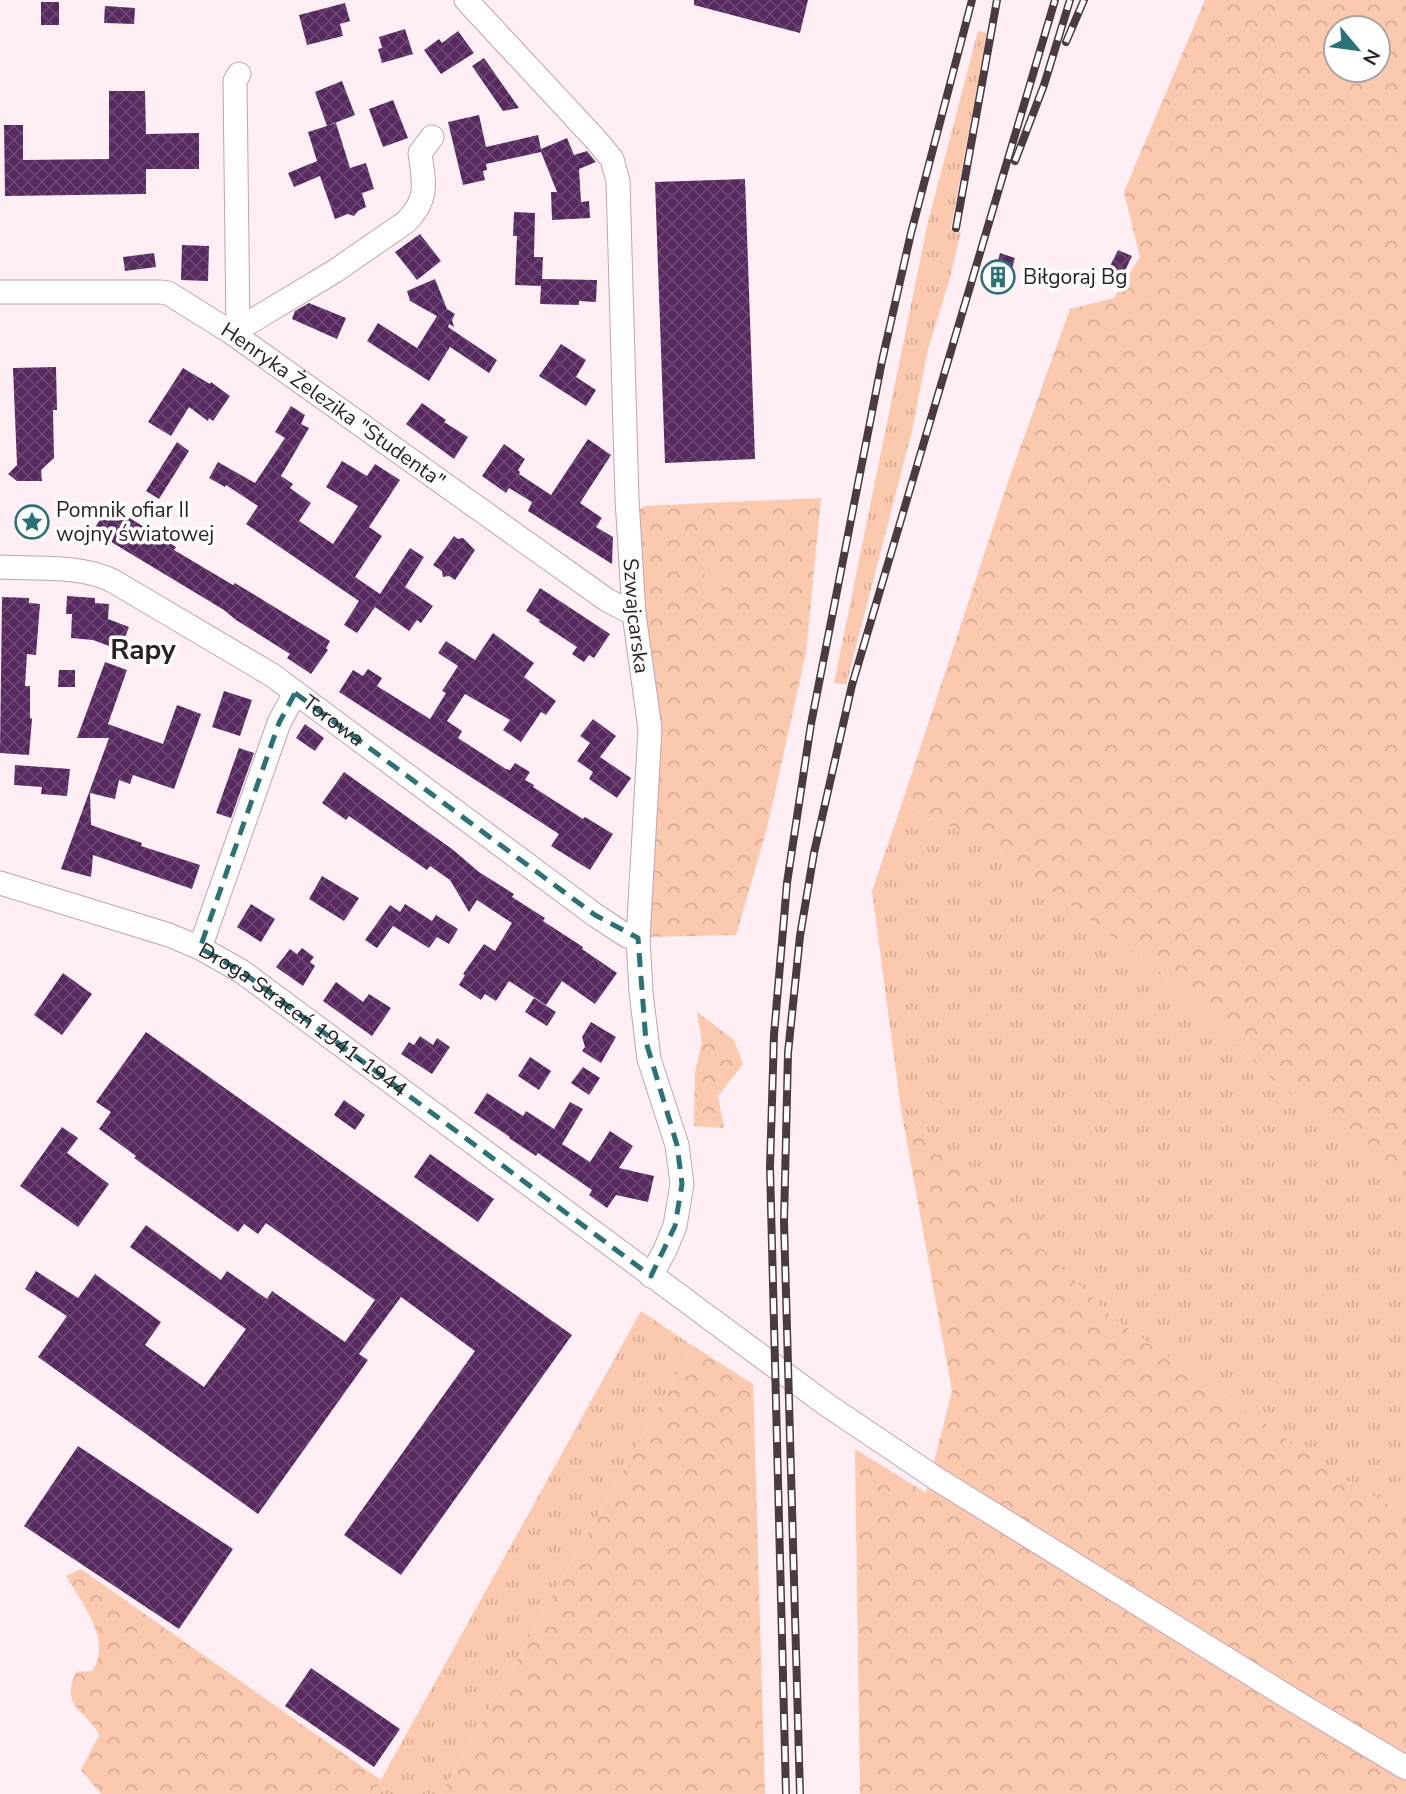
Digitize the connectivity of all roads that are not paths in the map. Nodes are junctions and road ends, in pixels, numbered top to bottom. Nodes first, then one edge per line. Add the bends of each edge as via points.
1 (466, 0) edge
2 (239, 74) dead end
3 (432, 137) dead end
4 (0, 292) edge
5 (235, 331) junction
6 (6, 567) edge
7 (634, 614) junction
8 (295, 693) junction
9 (0, 883) edge
10 (638, 938) junction
11 (200, 948) junction
12 (651, 1276) junction
13 (1406, 1768) edge

1 - 7 street, Szwajcarska via 597,141 615,167
2 - 5 street via 235,81
3 - 5 street via 420,153 423,200 406,222
4 - 5 street, Henryka Żelezika "Studenta" via 168,293
5 - 7 street, Henryka Żelezika "Studenta" via 607,600
6 - 8 street, Torowa via 104,577
7 - 10 street, Szwajcarska via 650,729
8 - 10 street, Torowa via 595,915
8 - 11 street via 279,723
9 - 11 street, Droga Straceń 1941-1944
10 - 12 street, Szwajcarska via 646,1042 677,1145 682,1184 670,1238
11 - 12 street, Droga Straceń 1941-1944 via 241,971
12 - 13 street, Droga Straceń 1941-1944 via 926,1472

